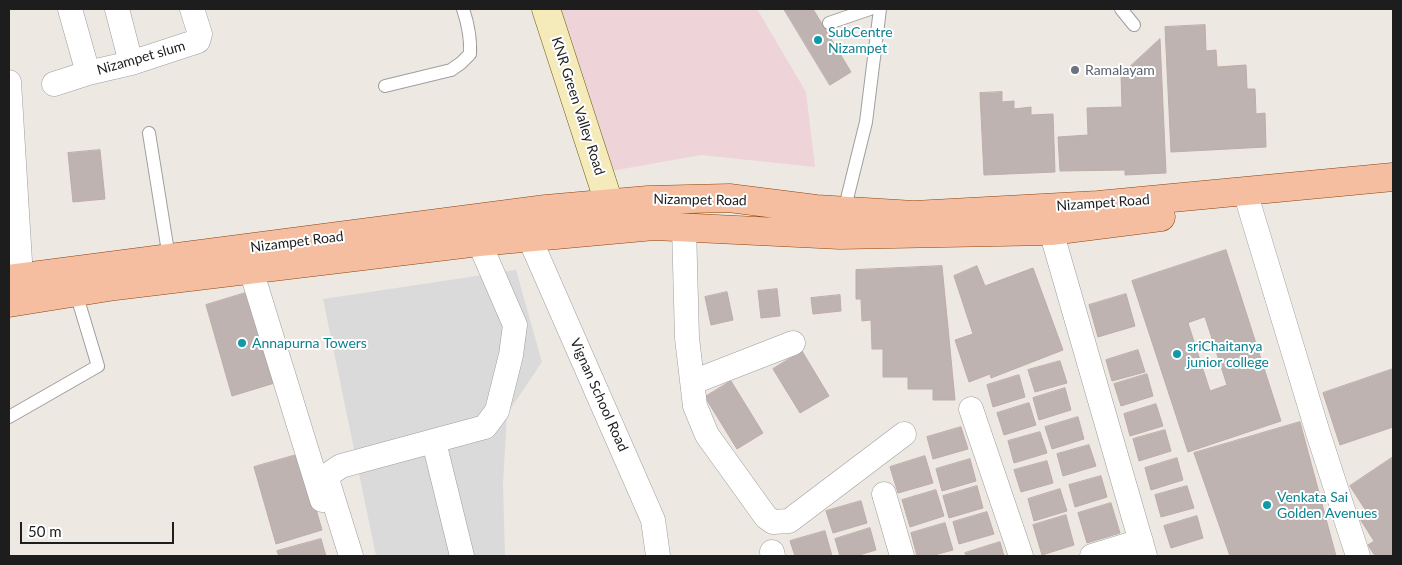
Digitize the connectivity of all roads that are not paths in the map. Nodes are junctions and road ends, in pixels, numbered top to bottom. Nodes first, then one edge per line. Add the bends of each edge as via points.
1 (70, 9) edge
2 (117, 9) edge
3 (192, 9) edge
4 (463, 9) edge
5 (546, 9) edge
6 (870, 9) edge
7 (880, 9) edge
8 (1121, 9) edge
9 (829, 23) dead end
10 (1134, 25) dead end
11 (131, 63) junction
12 (88, 73) junction
13 (9, 82) edge
14 (54, 84) dead end
15 (385, 86) dead end
16 (149, 132) dead end
17 (1393, 177) edge
18 (1393, 192) edge
19 (758, 202) junction
20 (609, 204) junction
21 (1250, 206) junction
22 (844, 211) junction
23 (684, 227) junction
24 (754, 231) junction
25 (1052, 231) junction
26 (529, 237) junction
27 (479, 242) junction
28 (169, 258) junction
29 (251, 270) junction
30 (15, 290) edge
31 (76, 293) junction
32 (793, 343) dead end
33 (693, 382) junction
34 (971, 409) dead end
35 (9, 417) edge
36 (904, 434) dead end
37 (434, 442) junction
38 (884, 494) dead end
39 (1143, 549) edge
40 (338, 556) edge
41 (351, 556) edge
42 (462, 556) edge
43 (658, 556) edge
44 (902, 556) edge
45 (1021, 556) edge
46 (1092, 556) edge
47 (1358, 556) edge

1 - 12 street, Nizampet slum
2 - 11 street
3 - 11 street, Nizampet slum via 200,38 194,43
4 - 15 lane via 470,54 462,63 451,70
5 - 20 street, KNR Green Valley Road
6 - 9 lane
7 - 22 lane via 866,122
8 - 10 lane
11 - 12 street, Nizampet slum
12 - 14 street, Nizampet slum
13 - 30 street
16 - 28 lane
17 - 22 main road, Nizampet Road via 1089,205 914,215
18 - 21 main road, Nizampet Road
19 - 20 main road, Nizampet Road via 729,198
19 - 22 main road, Nizampet Road
19 - 24 main road
20 - 28 main road, Nizampet Road via 546,209
21 - 25 main road, Nizampet Road
21 - 47 street
23 - 24 main road, Nizampet Road
23 - 26 main road, Nizampet Road via 654,226
23 - 33 street via 687,338
24 - 25 main road, Nizampet Road via 840,235
25 - 39 street
26 - 27 main road, Nizampet Road
26 - 43 street, Vignan School Road via 653,520
27 - 29 main road, Nizampet Road
27 - 37 street via 514,325 511,355 497,411 485,426
28 - 30 main road, Nizampet Road
29 - 31 main road, Nizampet Road
29 - 40 street
30 - 31 main road, Nizampet Road
31 - 35 lane via 98,366
32 - 33 street
33 - 36 street via 695,406 707,435 766,517 773,522 789,521
34 - 45 street
37 - 41 street via 341,466 332,472 327,479
37 - 42 street
38 - 44 street
39 - 46 street

